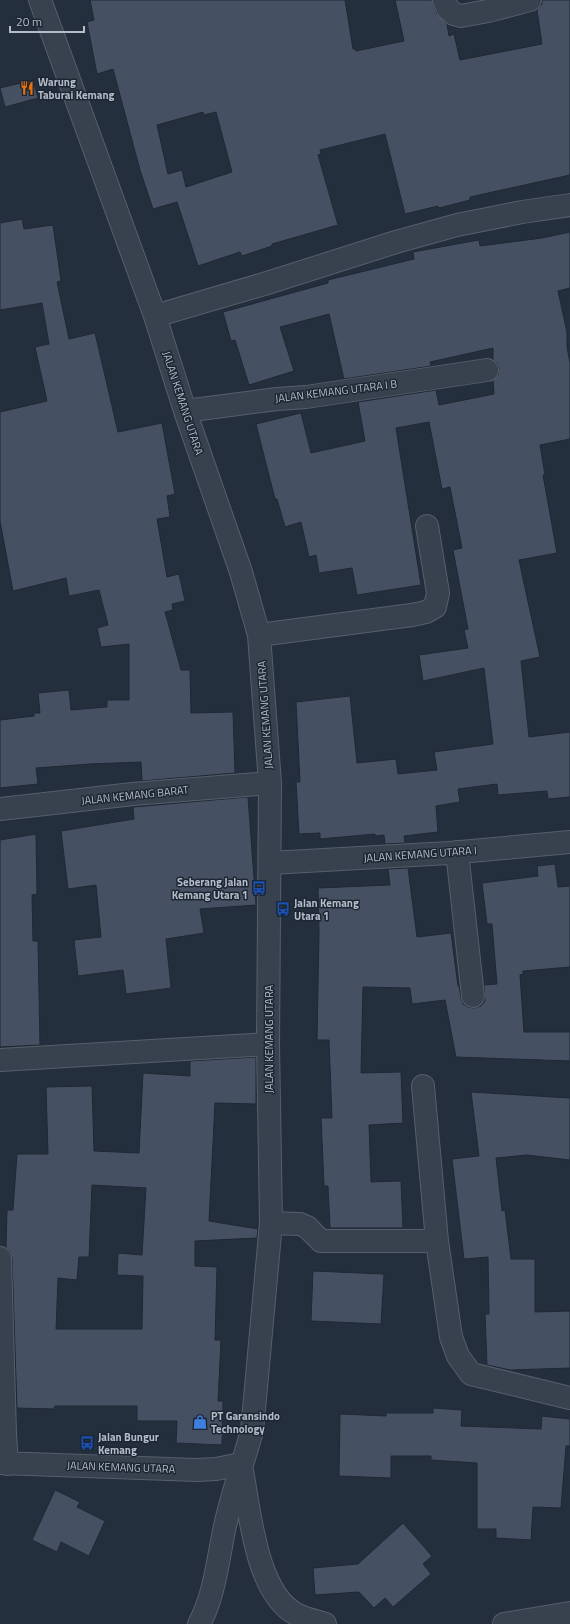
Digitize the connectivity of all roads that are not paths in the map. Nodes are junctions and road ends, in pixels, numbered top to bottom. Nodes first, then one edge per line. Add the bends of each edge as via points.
1 (40, 0) edge
2 (444, 0) edge
3 (530, 0) edge
4 (570, 205) edge
5 (155, 316) junction
6 (487, 370) dead end
7 (186, 411) junction
8 (427, 526) dead end
9 (259, 635) junction
10 (270, 783) junction
11 (0, 809) edge
12 (570, 842) edge
13 (456, 852) junction
14 (270, 863) junction
15 (473, 996) dead end
16 (268, 1044) junction
17 (0, 1060) edge
18 (423, 1086) dead end
19 (270, 1223) junction
20 (438, 1241) junction
21 (0, 1258) edge
22 (570, 1398) edge
23 (4, 1464) edge
24 (241, 1464) junction
25 (570, 1613) edge
26 (199, 1624) edge
27 (325, 1624) edge
28 (504, 1624) edge

1 - 5 street, JALAN KEMANG UTARA
2 - 3 street via 448,9 461,16
4 - 5 street via 457,225
5 - 7 street, JALAN KEMANG UTARA
6 - 7 street, JALAN KEMANG UTARA I B via 306,398 276,399
7 - 9 street, JALAN KEMANG UTARA via 241,572
8 - 9 street via 438,593 435,607 412,615
9 - 10 street, JALAN KEMANG UTARA
10 - 11 street, JALAN KEMANG BARAT via 134,794
10 - 14 street, JALAN KEMANG UTARA
12 - 13 street, JALAN KEMANG UTARA I
13 - 14 street, JALAN KEMANG UTARA I
13 - 15 street
14 - 16 street, JALAN KEMANG UTARA
16 - 17 street
16 - 19 street, JALAN KEMANG UTARA
18 - 20 street
19 - 20 street via 300,1224 307,1227 321,1241
19 - 24 street, JALAN KEMANG UTARA via 253,1424
20 - 22 street via 451,1337 458,1356 471,1374
21 - 23 street
23 - 24 street, JALAN KEMANG UTARA via 197,1470
24 - 26 street, JALAN KEMANG UTARA via 205,1613
24 - 27 street via 263,1573 277,1598 296,1614
25 - 28 street

